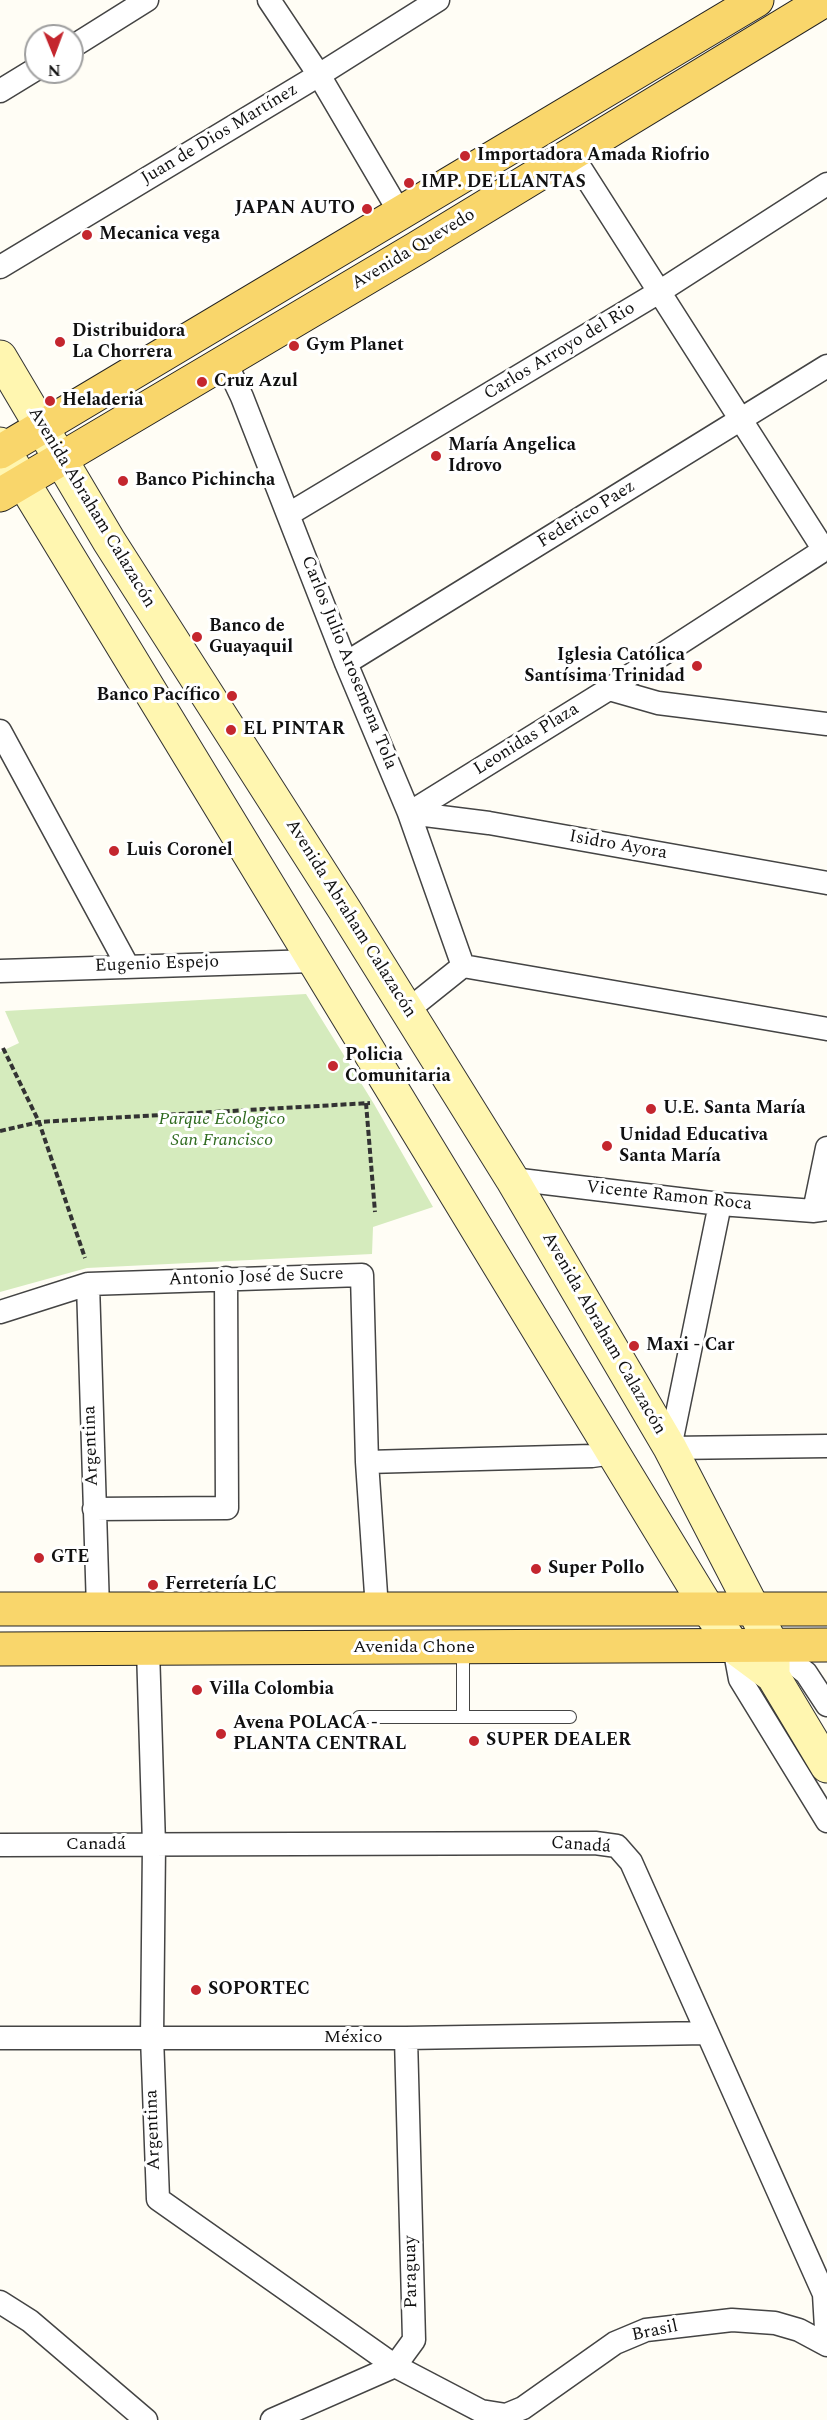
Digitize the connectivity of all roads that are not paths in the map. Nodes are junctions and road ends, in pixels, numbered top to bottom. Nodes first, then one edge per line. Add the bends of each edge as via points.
1 (147, 0) edge
2 (269, 0) edge
3 (438, 0) edge
4 (757, 0) edge
5 (825, 0) edge
6 (84, 39) edge
7 (319, 75) junction
8 (24, 76) edge
9 (0, 91) edge
10 (572, 155) junction
11 (827, 184) edge
12 (400, 213) junction
13 (0, 267) edge
14 (659, 292) junction
15 (0, 357) edge
16 (226, 363) junction
17 (827, 366) edge
18 (742, 419) junction
19 (42, 428) junction
20 (1, 449) edge
21 (60, 459) junction
22 (11, 488) edge
23 (289, 514) junction
24 (826, 549) edge
25 (346, 663) junction
26 (609, 689) junction
27 (827, 724) edge
28 (0, 731) edge
29 (409, 813) junction
30 (827, 883) edge
31 (313, 961) junction
32 (127, 965) junction
33 (463, 966) junction
34 (0, 971) edge
35 (408, 1010) junction
36 (827, 1029) edge
37 (827, 1148) edge
38 (512, 1179) junction
39 (720, 1204) junction
40 (820, 1210) edge
41 (226, 1278) junction
42 (88, 1284) junction
43 (0, 1312) edge
44 (827, 1446) edge
45 (670, 1448) junction
46 (613, 1453) junction
47 (367, 1462) junction
48 (94, 1509) junction
49 (0, 1609) edge
50 (98, 1609) junction
51 (708, 1609) junction
52 (827, 1609) edge
53 (377, 1610) junction
54 (755, 1610) junction
55 (827, 1645) edge
56 (734, 1647) junction
57 (463, 1648) junction
58 (0, 1649) edge
59 (148, 1649) junction
60 (773, 1661) junction
61 (827, 1705) edge
62 (463, 1716) junction
63 (359, 1717) dead end
64 (570, 1717) dead end
65 (827, 1766) edge
66 (827, 1821) edge
67 (0, 1845) edge
68 (154, 1845) junction
69 (707, 2032) junction
70 (152, 2037) junction
71 (0, 2038) edge
72 (406, 2038) junction
73 (0, 2302) edge
74 (827, 2345) edge
75 (395, 2366) junction
76 (505, 2418) edge
77 (146, 2420) edge
78 (272, 2420) edge

1 - 6 street
2 - 7 street
3 - 7 street, Juan de Dios Martínez
4 - 12 main road
5 - 10 main road, Avenida Quevedo
7 - 12 street
7 - 13 street, Juan de Dios Martínez
8 - 9 street
10 - 14 street
10 - 16 main road, Avenida Quevedo
11 - 14 street, Carlos Arroyo del Rio
12 - 19 main road
14 - 18 street
14 - 23 street, Carlos Arroyo del Rio
15 - 19 main road, Avenida Abraham Calazacón
16 - 21 main road, Avenida Quevedo
16 - 23 street, Carlos Julio Arosemena Tola
17 - 18 street, Federico Paez
18 - 24 street
18 - 25 street, Federico Paez
19 - 20 main road
19 - 21 main road, Avenida Abraham Calazacón
20 - 22 main road
21 - 22 main road, Avenida Quevedo
21 - 35 main road, Avenida Abraham Calazacón
22 - 31 main road
23 - 25 street, Carlos Julio Arosemena Tola
24 - 26 street, Leonidas Plaza
25 - 29 street, Carlos Julio Arosemena Tola
26 - 27 street via 658,703
26 - 29 street, Leonidas Plaza
28 - 32 street
29 - 30 street, Isidro Ayora via 489,823
29 - 33 street, Carlos Julio Arosemena Tola
31 - 32 street, Eugenio Espejo
31 - 46 main road
32 - 34 street, Eugenio Espejo
33 - 35 street
33 - 36 street
35 - 38 main road, Avenida Abraham Calazacón
37 - 40 street
38 - 39 street, Vicente Ramon Roca
38 - 45 main road, Avenida Abraham Calazacón
39 - 40 street, Vicente Ramon Roca
39 - 45 street
41 - 42 street, Antonio José de Sucre
41 - 47 street, Antonio José de Sucre via 362,1275
41 - 48 street via 226,1508
42 - 43 street, Antonio José de Sucre
42 - 48 street, Argentina
44 - 45 street
45 - 54 main road, Avenida Abraham Calazacón
46 - 47 street
46 - 51 main road
47 - 53 street, Antonio José de Sucre
48 - 50 street, Argentina
49 - 50 main road
50 - 53 main road
51 - 53 main road
51 - 54 main road
51 - 56 main road
52 - 54 main road
54 - 60 main road, Avenida Abraham Calazacón
55 - 60 main road, Avenida Chone
56 - 57 main road, Avenida Chone
56 - 60 main road, Avenida Chone
56 - 66 street via 740,1679
57 - 59 main road, Avenida Chone
57 - 62 lane
58 - 59 main road, Avenida Chone
59 - 68 street, Argentina
60 - 61 street, Avenida Abraham Calazacón via 806,1673
60 - 65 main road, Avenida Abraham Calazacón
62 - 63 lane
62 - 64 lane
67 - 68 street, Canadá
68 - 69 street, Canadá via 617,1846 632,1863
68 - 70 street, Argentina
69 - 72 street, México
69 - 74 street, Canadá via 824,2294
70 - 71 street, México
70 - 72 street, México
70 - 75 street, Argentina via 158,2199
72 - 75 street, Paraguay via 414,2340
73 - 77 street via 30,2321
74 - 76 street, Brasil via 776,2323 743,2320 646,2330 615,2343
75 - 76 street, Argentina via 481,2411
75 - 78 street

